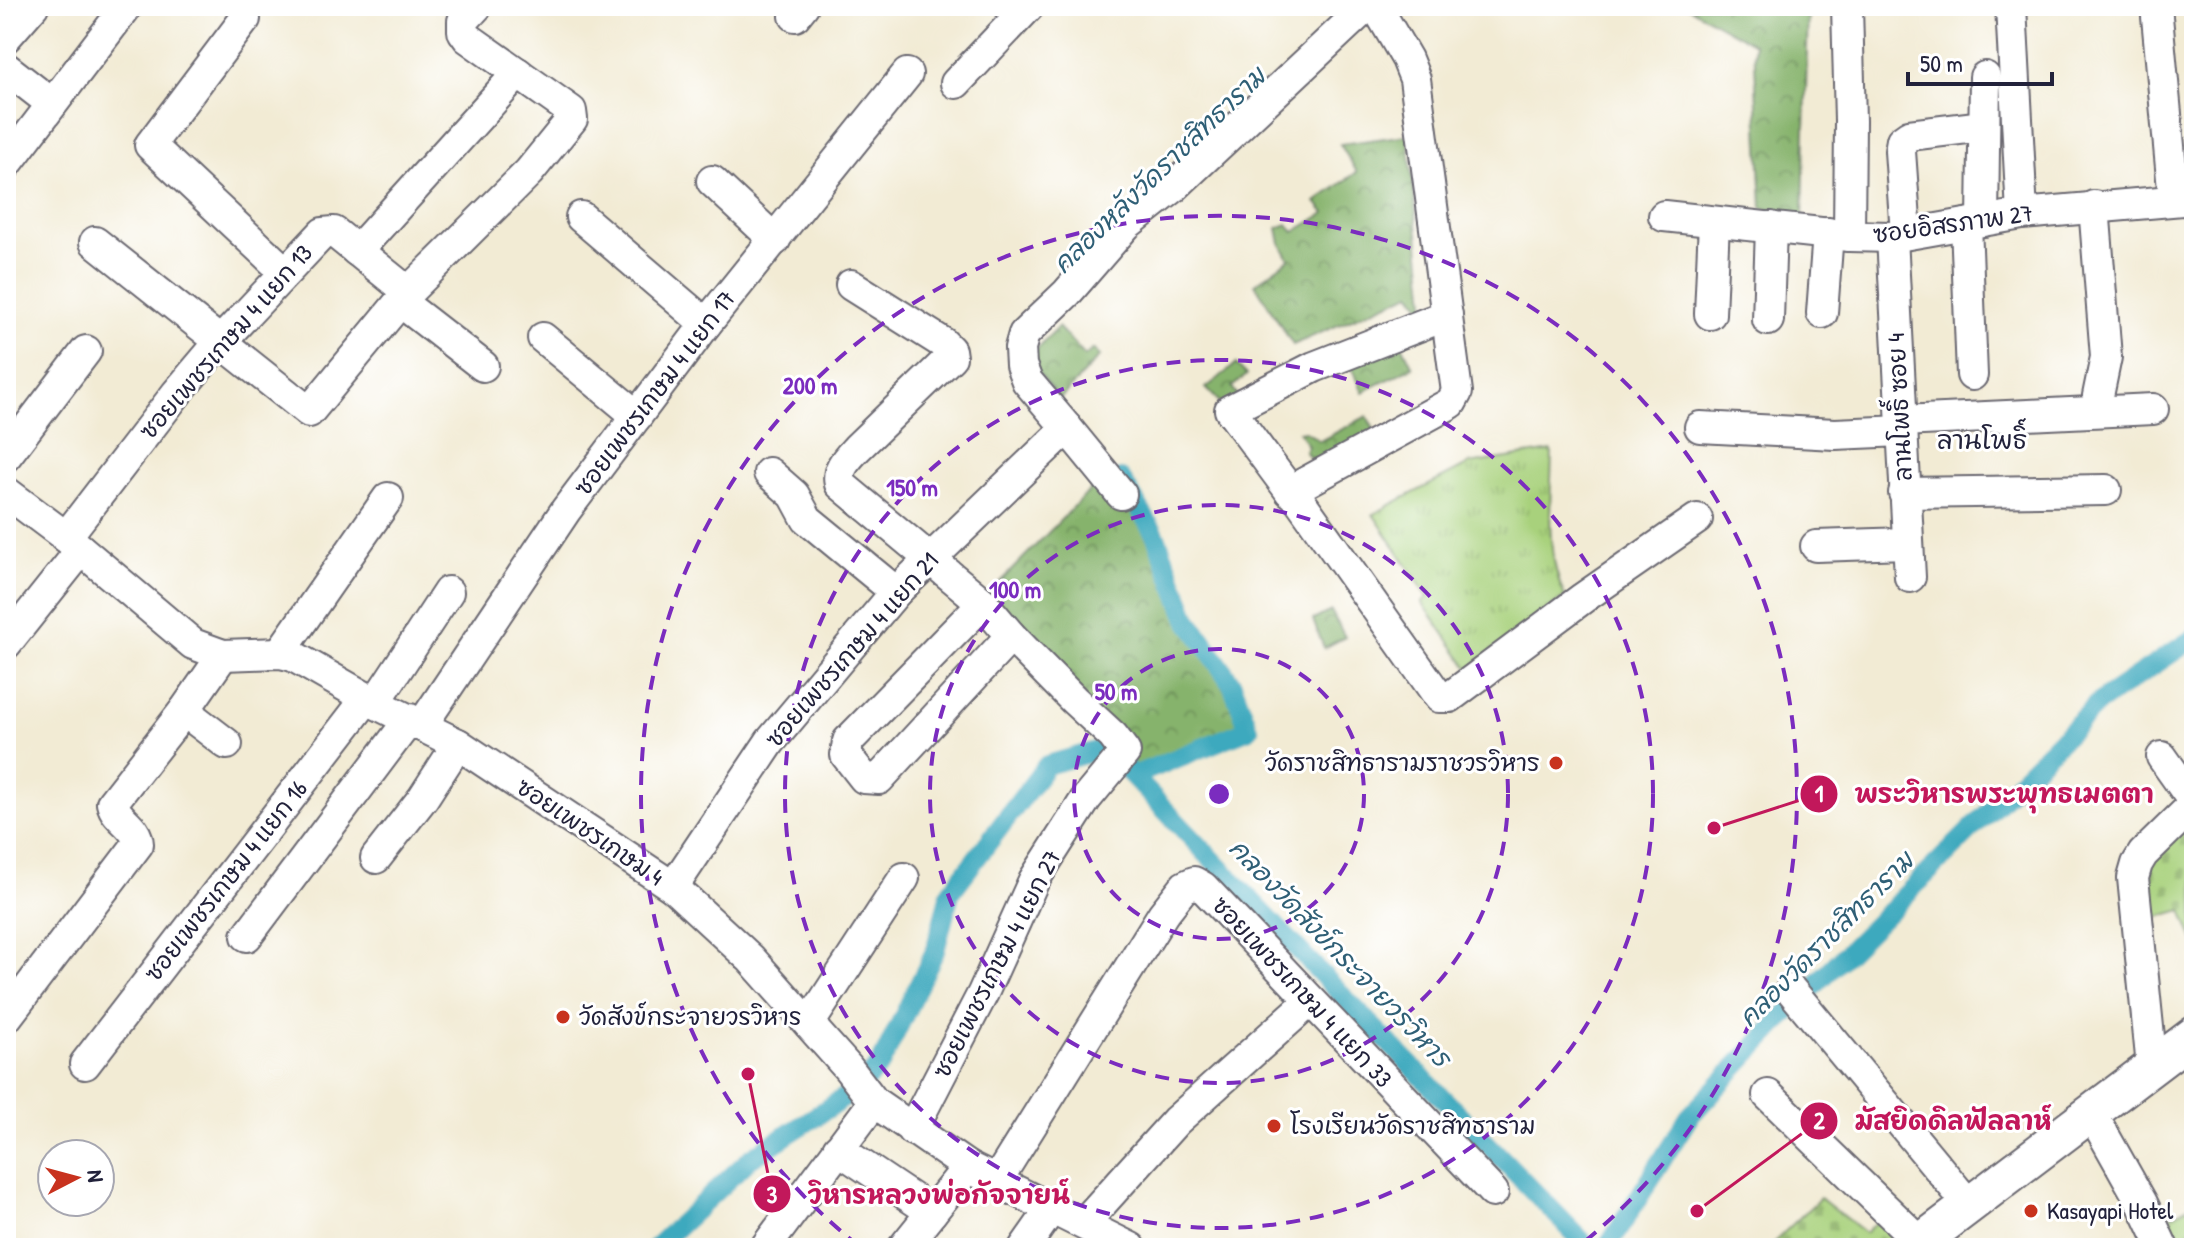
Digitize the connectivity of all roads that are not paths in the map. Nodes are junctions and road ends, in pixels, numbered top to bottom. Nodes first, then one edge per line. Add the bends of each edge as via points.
1 (33, 6) edge
2 (127, 6) edge
3 (477, 6) edge
4 (1029, 6) edge
5 (1847, 6) edge
6 (2011, 6) edge
7 (2156, 6) edge
8 (1376, 11) edge
9 (245, 19) dead end
10 (6, 37) edge
11 (6, 68) edge
12 (518, 73) junction
13 (907, 74) dead end
14 (1985, 77) dead end
15 (956, 83) dead end
16 (51, 103) junction
17 (1984, 126) junction
18 (6, 165) edge
19 (712, 181) dead end
20 (2184, 200) edge
21 (2094, 206) junction
22 (2022, 214) junction
23 (1664, 216) dead end
24 (581, 217) dead end
25 (1714, 222) junction
26 (1974, 222) junction
27 (1771, 227) junction
28 (1838, 235) junction
29 (1899, 236) junction
30 (775, 240) junction
31 (95, 242) dead end
32 (357, 251) junction
33 (285, 272) junction
34 (851, 285) dead end
35 (405, 298) junction
36 (1822, 313) dead end
37 (1710, 314) dead end
38 (1447, 315) junction
39 (1768, 320) dead end
40 (706, 324) junction
41 (543, 338) dead end
42 (220, 342) junction
43 (86, 351) dead end
44 (483, 366) dead end
45 (1972, 375) dead end
46 (2098, 396) dead end
47 (2153, 409) dead end
48 (637, 416) junction
49 (1902, 426) junction
50 (1700, 427) dead end
51 (1067, 428) junction
52 (6, 456) edge
53 (769, 473) dead end
54 (2106, 490) dead end
55 (1290, 491) junction
56 (6, 492) edge
57 (1904, 493) junction
58 (1121, 494) dead end
59 (388, 498) dead end
60 (1697, 519) dead end
61 (74, 543) junction
62 (1906, 543) junction
63 (1816, 546) dead end
64 (931, 557) junction
65 (1910, 577) dead end
66 (448, 592) dead end
67 (896, 592) junction
68 (983, 603) junction
69 (1011, 636) junction
70 (6, 644) edge
71 (280, 653) junction
72 (223, 655) junction
73 (371, 701) junction
74 (184, 711) junction
75 (416, 722) junction
76 (227, 744) dead end
77 (458, 744) junction
78 (2162, 757) dead end
79 (376, 858) dead end
80 (904, 878) dead end
81 (673, 887) junction
82 (247, 936) dead end
83 (1791, 990) dead end
84 (1310, 1001) junction
85 (6, 1018) edge
86 (809, 1024) junction
87 (2194, 1035) edge
88 (2194, 1060) edge
89 (85, 1064) dead end
90 (2152, 1067) junction
91 (862, 1087) junction
92 (1768, 1095) dead end
93 (912, 1130) junction
94 (2101, 1130) junction
95 (838, 1149) junction
96 (968, 1167) junction
97 (996, 1182) junction
98 (1493, 1192) dead end
99 (1969, 1205) junction
100 (1052, 1208) junction
101 (932, 1212) junction
102 (1084, 1223) junction
103 (1926, 1246) edge
104 (765, 1248) edge
105 (903, 1248) edge
106 (1024, 1248) edge
107 (1131, 1248) edge
108 (2163, 1248) edge

1 - 10 street
2 - 16 street
3 - 12 street via 463,21 463,31
4 - 15 street
5 - 28 street via 1850,121
6 - 22 street
7 - 20 street
8 - 38 street via 1415,79
8 - 51 street via 1126,225 1024,334 1021,365 1027,381
9 - 33 street via 150,145
11 - 16 street
12 - 32 street
12 - 35 street via 571,111 568,127
13 - 30 street, ซอยเพชรเกษม 4 แยก 17
14 - 17 street
16 - 18 street
17 - 26 street
17 - 29 street, ลานโพธิ์ ซอย 4 via 1902,140
19 - 30 street
20 - 21 street, ซอยอิสรภาพ 27
21 - 22 street, ซอยอิสรภาพ 27
21 - 46 street via 2106,357
22 - 26 street, ซอยอิสรภาพ 27
23 - 25 street, ซอยอิสรภาพ 27
24 - 40 street
25 - 27 street, ซอยอิสรภาพ 27
25 - 37 street
26 - 29 street, ซอยอิสรภาพ 27
26 - 45 street
27 - 28 street, ซอยอิสรภาพ 27
27 - 39 street
28 - 29 street, ซอยอิสรภาพ 27
28 - 36 street
29 - 49 street, ลานโพธิ์ ซอย 4
30 - 40 street, ซอยเพชรเกษม 4 แยก 17
31 - 42 street
32 - 33 street, ซอยเพชรเกษม 4 แยก 13 via 334,232 323,233
32 - 35 street, ซอยเพชรเกษม 4 แยก 13
33 - 42 street, ซอยเพชรเกษม 4 แยก 13
34 - 64 street via 950,350 951,357 857,448 838,476 840,484
35 - 42 street via 309,412
35 - 44 street, ซอยเพชรเกษม 4 แยก 13
38 - 55 street via 1455,399
38 - 55 street via 1314,367 1230,410
40 - 48 street, ซอยเพชรเกษม 4 แยก 17
41 - 48 street
42 - 61 street, ซอยเพชรเกษม 4 แยก 13 via 176,394
43 - 52 street
47 - 49 street
48 - 75 street, ซอยเพชรเกษม 4 แยก 17
49 - 50 street via 1835,434
49 - 57 street, ลานโพธิ์ ซอย 4
51 - 58 street
51 - 64 street, ซอยเพชรเกษม 4 แยก 21
53 - 67 street via 800,502 807,519
54 - 57 street
55 - 60 street via 1439,697 1450,697
56 - 61 street, ซอยเพชรเกษม 4
57 - 62 street, ลานโพธิ์ ซอย 4
59 - 71 street
61 - 70 street, ซอยเพชรเกษม 4 แยก 13
61 - 72 street, ซอยเพชรเกษม 4 via 193,644
62 - 63 street
62 - 65 street, ลานโพธิ์ ซอย 4
64 - 67 street, ซอยเพชรเกษม 4 แยก 21
64 - 68 street
66 - 73 street, ซอยเพชรเกษม 4 แยก 16
67 - 81 street, ซอยเพชรเกษม 4 แยก 21 via 770,742
68 - 69 street
68 - 69 street via 848,741 846,755 864,778 879,779
69 - 93 street, ซอยเพชรเกษม 4 แยก 27 via 1124,749 1034,880
71 - 72 street, ซอยเพชรเกษม 4
71 - 73 street, ซอยเพชรเกษม 4
72 - 74 street
73 - 75 street, ซอยเพชรเกษม 4
73 - 89 street, ซอยเพชรเกษม 4 แยก 16
74 - 76 street
74 - 85 street via 112,803 134,830 138,844
75 - 77 street, ซอยเพชรเกษม 4
75 - 82 street, ซอยเพชรเกษม 4 แยก 17
77 - 79 street
77 - 81 street, ซอยเพชรเกษม 4
78 - 90 street via 2192,806 2143,854 2133,878
80 - 86 street
81 - 86 street, ซอยเพชรเกษม 4 via 751,959
83 - 99 street
84 - 97 street, ซอยเพชรเกษม 4 แยก 33 via 1203,887 1187,884 1163,914
84 - 98 street, ซอยเพชรเกษม 4 แยก 33
84 - 102 street via 1176,1121
86 - 91 street, ซอยเพชรเกษม 4
87 - 90 main road
88 - 94 main road
90 - 99 main road
91 - 93 street, ซอยเพชรเกษม 4
91 - 95 street
92 - 103 street
93 - 96 street, ซอยเพชรเกษม 4
94 - 103 main road
94 - 108 street
95 - 101 street
95 - 104 street
96 - 97 street, ซอยเพชรเกษม 4
96 - 101 street
97 - 100 street, ซอยเพชรเกษม 4
99 - 103 main road
100 - 102 street, ซอยเพชรเกษม 4
100 - 106 street
101 - 105 street
102 - 107 street, ซอยเพชรเกษม 4

